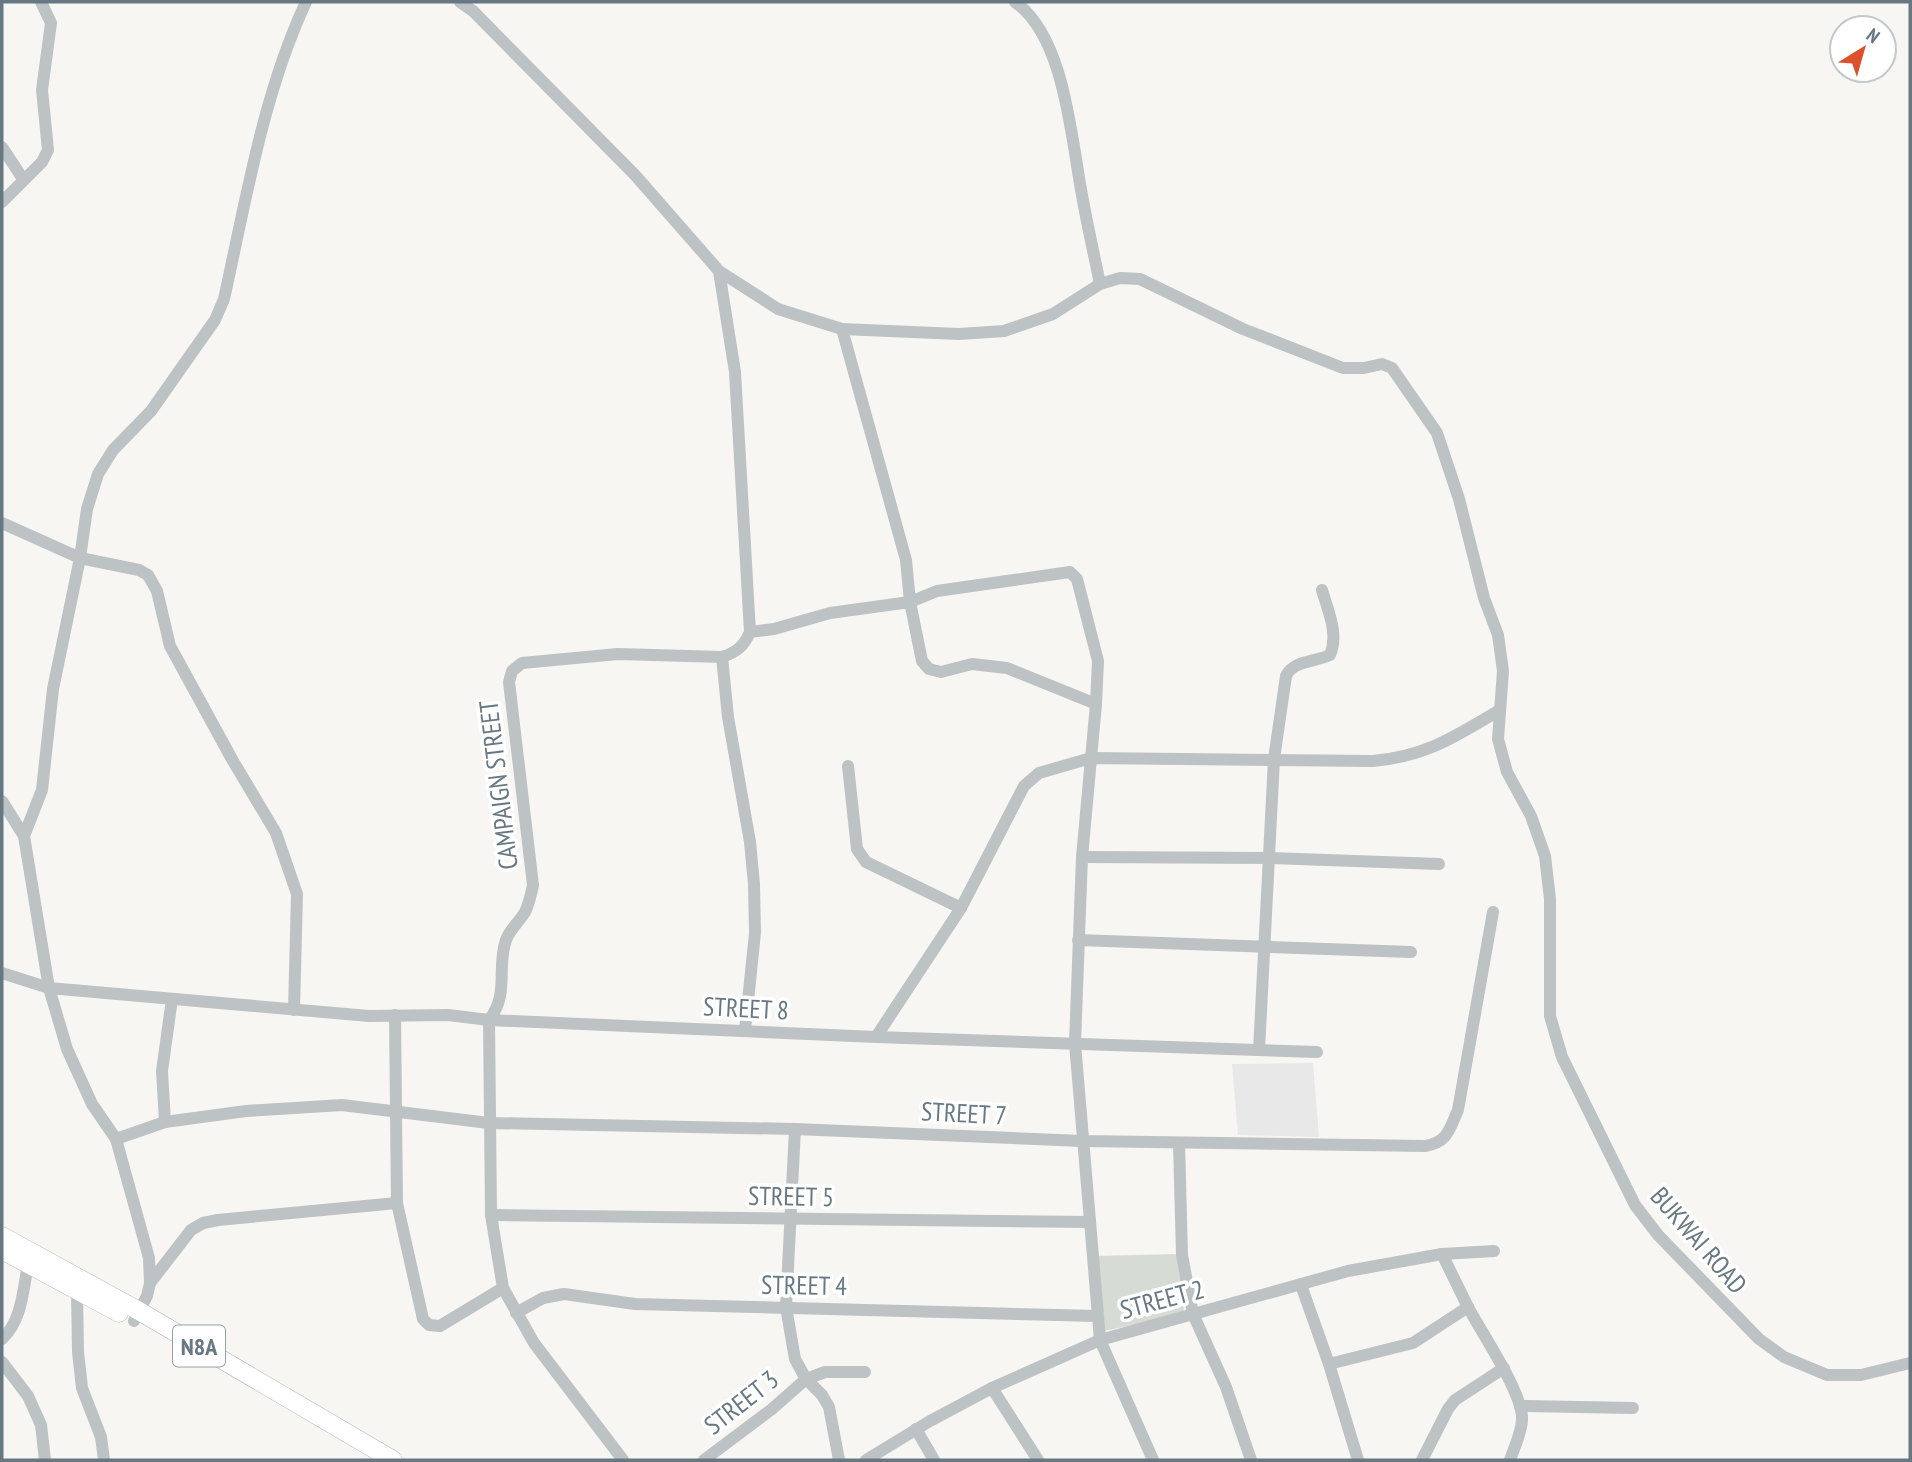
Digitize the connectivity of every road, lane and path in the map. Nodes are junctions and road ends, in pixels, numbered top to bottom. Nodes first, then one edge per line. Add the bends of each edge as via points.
1 (41, 2) edge
2 (306, 2) edge
3 (460, 2) edge
4 (1015, 2) edge
5 (474, 6) edge
6 (2, 147) edge
7 (23, 179) junction
8 (2, 202) edge
9 (719, 271) junction
10 (1100, 284) junction
11 (842, 329) junction
12 (2, 523) edge
13 (80, 558) junction
14 (1322, 590) dead end
15 (910, 602) junction
16 (750, 632) junction
17 (722, 657) junction
18 (1096, 705) junction
19 (1500, 710) junction
20 (1091, 758) junction
21 (1274, 760) junction
22 (848, 766) dead end
23 (2, 801) edge
24 (24, 836) junction
25 (1082, 857) junction
26 (1269, 858) junction
27 (1439, 864) dead end
28 (961, 908) junction
29 (1493, 912) dead end
30 (1078, 940) junction
31 (1263, 946) junction
32 (1411, 952) dead end
33 (2, 973) edge
34 (49, 988) junction
35 (172, 999) junction
36 (294, 1010) junction
37 (395, 1015) junction
38 (489, 1020) junction
39 (745, 1030) junction
40 (876, 1037) junction
41 (1075, 1043) junction
42 (1259, 1050) junction
43 (1317, 1052) dead end
44 (395, 1110) junction
45 (165, 1122) junction
46 (489, 1123) junction
47 (795, 1129) junction
48 (117, 1139) junction
49 (1082, 1141) junction
50 (1179, 1143) junction
51 (397, 1203) junction
52 (491, 1215) junction
53 (792, 1219) junction
54 (1090, 1223) junction
55 (2, 1236) edge
56 (2, 1250) edge
57 (1494, 1251) dead end
58 (1442, 1254) junction
59 (28, 1264) junction
60 (150, 1283) junction
61 (1301, 1285) junction
62 (503, 1287) junction
63 (77, 1291) junction
64 (786, 1307) junction
65 (1468, 1307) junction
66 (516, 1313) junction
67 (1192, 1314) junction
68 (136, 1316) junction
69 (1097, 1316) junction
70 (2, 1339) edge
71 (1100, 1340) junction
72 (2, 1362) edge
73 (1910, 1363) edge
74 (1329, 1364) junction
75 (1504, 1368) junction
76 (865, 1372) dead end
77 (807, 1379) junction
78 (992, 1388) junction
79 (1520, 1406) junction
80 (1633, 1408) dead end
81 (916, 1429) junction
82 (45, 1460) edge
83 (104, 1460) edge
84 (371, 1460) edge
85 (393, 1460) edge
86 (623, 1460) edge
87 (704, 1460) edge
88 (839, 1460) edge
89 (866, 1460) edge
90 (934, 1460) edge
91 (1038, 1460) edge
92 (1153, 1460) edge
93 (1251, 1460) edge
94 (1358, 1460) edge
95 (1422, 1460) edge
96 (1510, 1460) edge

1 - 7 street via 51,23 42,90 48,150
2 - 13 street via 292,31 261,135 224,299 215,320 151,411 113,450 98,474 86,509
3 - 5 street
4 - 10 street via 1038,25 1066,101
5 - 9 street
6 - 7 street
7 - 8 street
9 - 11 street via 778,309
9 - 16 street via 735,372
10 - 11 street via 1053,314 1004,331 958,334
10 - 19 street, BUKWAI ROAD via 1119,278 1140,279 1243,329 1343,368 1382,364 1392,368 1437,433 1459,499 1498,635 1503,671
11 - 15 street via 906,561
12 - 13 street
13 - 24 street via 53,689 42,790
13 - 36 street via 148,575 157,591 170,646 276,833 298,894
14 - 21 street via 1335,645 1330,655 1289,669
15 - 16 street via 830,613
15 - 18 street via 922,661 929,669 941,672 972,664 1007,668
15 - 18 street via 937,592 1070,572 1077,579 1098,661
16 - 17 street via 745,644
17 - 38 street, CAMPAIGN STREET via 618,654 522,663 512,671 509,682 533,886 524,913 506,941 503,985 498,1008
17 - 39 street via 754,884 755,933
18 - 20 street
19 - 21 street via 1439,746 1403,758
19 - 73 street, BUKWAI ROAD via 1498,739 1507,772 1531,816 1545,856 1550,899 1550,1016 1562,1057 1635,1205 1759,1339 1784,1357 1828,1375 1860,1375
20 - 21 street
20 - 25 street
20 - 28 street via 1039,773 1024,786
21 - 26 street
22 - 28 street via 857,849 866,862
23 - 24 street
24 - 34 street
25 - 26 street
25 - 30 street
26 - 27 street
26 - 31 street
28 - 40 street
29 - 50 street, STREET 7 via 1458,1110 1447,1135 1438,1143
30 - 31 street
30 - 41 street
31 - 32 street
31 - 42 street
33 - 34 street, STREET 8
34 - 35 street, STREET 8
34 - 48 street via 67,1049 92,1104
35 - 36 street, STREET 8
35 - 45 street via 162,1071
36 - 37 street, STREET 8
37 - 38 street, STREET 8
37 - 44 street
38 - 39 street, STREET 8
38 - 46 street, CAMPAIGN STREET
39 - 40 street, STREET 8
40 - 41 street, STREET 8
41 - 42 street, STREET 8
41 - 49 street
42 - 43 street, STREET 8
44 - 45 street, STREET 7 via 342,1105
44 - 46 street, STREET 7
44 - 51 street
45 - 48 street, STREET 7
46 - 47 street, STREET 7
46 - 52 street, CAMPAIGN STREET
47 - 49 street, STREET 7
47 - 53 street
48 - 60 street via 149,1258
49 - 50 street, STREET 7
49 - 54 street
50 - 67 street via 1182,1255
51 - 60 street via 203,1223 191,1230
51 - 62 street via 423,1319 429,1325 440,1326
52 - 53 street, STREET 5
52 - 62 street, CAMPAIGN STREET
53 - 54 street, STREET 5
53 - 64 street
54 - 69 street
55 - 68 highway, N8A
56 - 59 highway, N8A
57 - 58 street, STREET 2
58 - 61 street, STREET 2 via 1348,1271
58 - 65 street
59 - 63 highway, N8A
59 - 70 street via 18,1314
60 - 68 street
61 - 67 street, STREET 2
61 - 74 street
62 - 66 street, CAMPAIGN STREET
63 - 68 highway, N8A
63 - 83 street via 82,1388 101,1437
64 - 66 street, STREET 4 via 635,1304 564,1294 543,1298
64 - 69 street, STREET 4
64 - 77 street via 794,1359
65 - 74 street via 1413,1343
65 - 75 street
66 - 86 street, CAMPAIGN STREET
67 - 71 street, STREET 2
67 - 93 street via 1226,1387
68 - 84 highway, N8A
68 - 85 highway, N8A
69 - 71 street
71 - 78 street, STREET 2
71 - 92 street
72 - 82 street via 28,1396 41,1425
74 - 94 street
75 - 79 street
75 - 95 street via 1455,1400
76 - 77 street via 825,1372
77 - 87 street, STREET 3
77 - 88 street via 829,1407
78 - 81 street, STREET 2
78 - 91 street
79 - 80 street
79 - 96 street via 1522,1421
81 - 89 street, STREET 2
81 - 90 street

